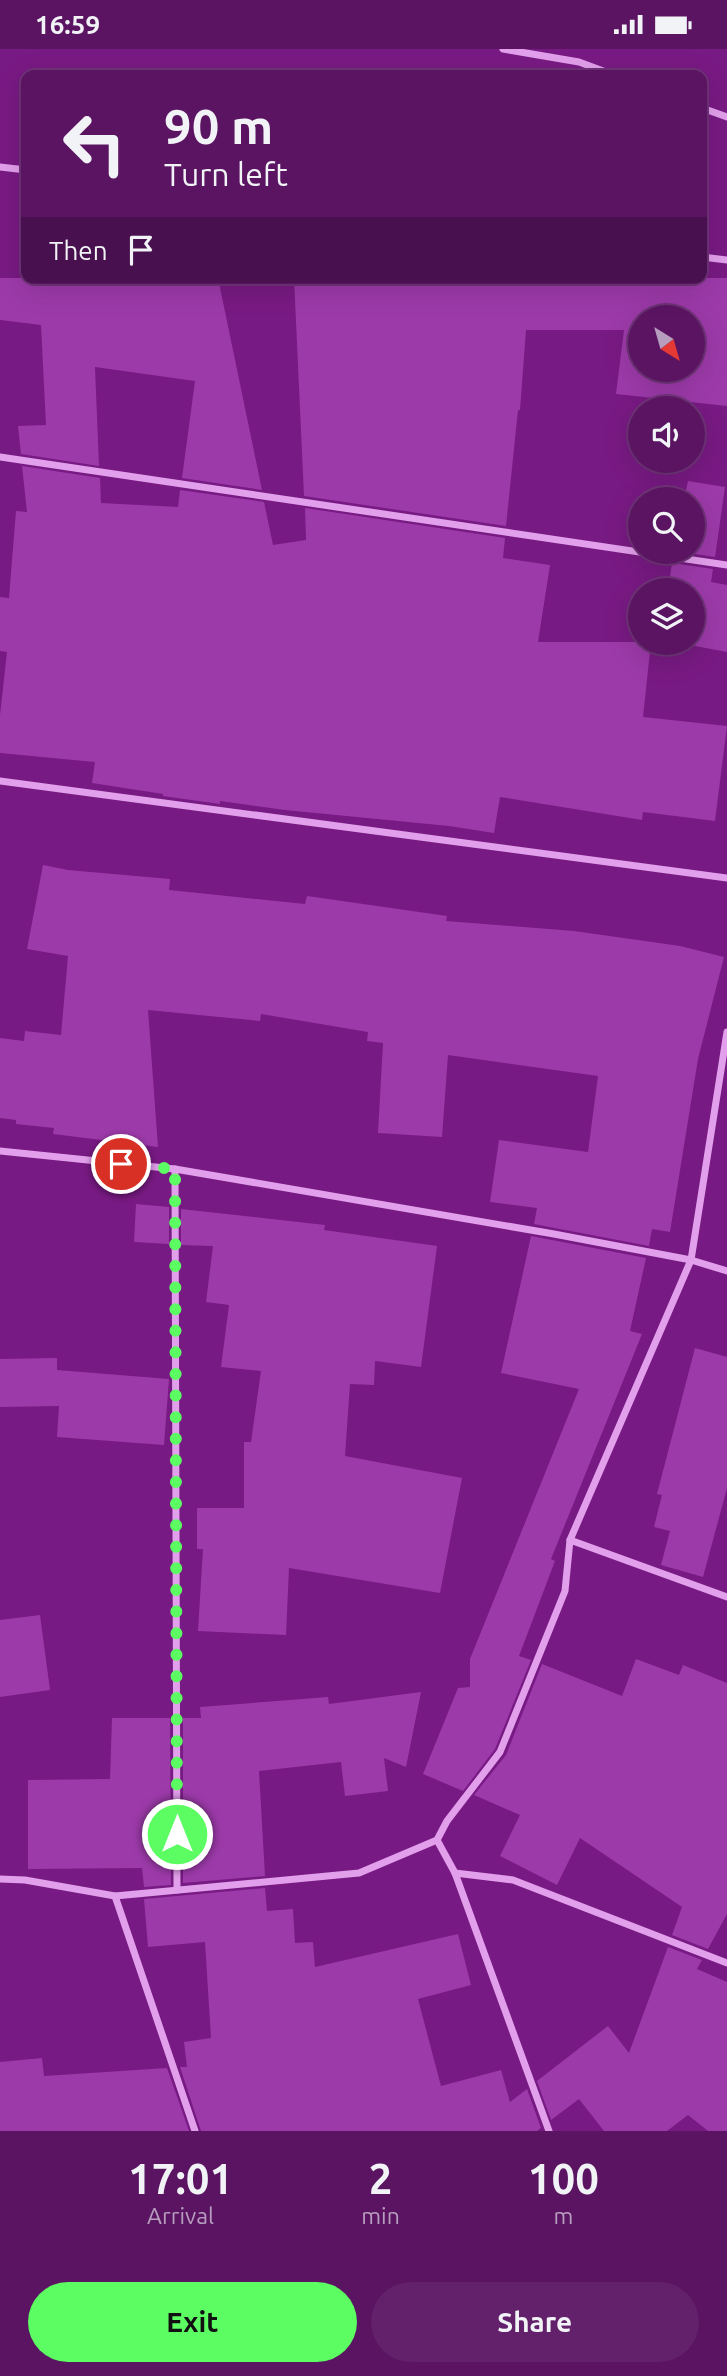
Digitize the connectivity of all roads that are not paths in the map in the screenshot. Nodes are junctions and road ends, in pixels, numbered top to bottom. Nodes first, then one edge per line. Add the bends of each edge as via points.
1 (503, 49) edge
2 (601, 70) edge
3 (707, 110) edge
4 (727, 117) edge
5 (0, 167) edge
6 (21, 169) edge
7 (707, 258) edge
8 (727, 261) edge
9 (0, 457) edge
10 (727, 565) edge
11 (0, 781) edge
12 (727, 878) edge
13 (727, 1032) edge
14 (0, 1151) edge
15 (175, 1169) junction
16 (691, 1261) junction
17 (727, 1271) edge
18 (570, 1540) junction
19 (727, 1597) edge
20 (437, 1840) junction
21 (455, 1873) junction
22 (0, 1879) edge
23 (177, 1890) junction
24 (115, 1896) junction
25 (727, 1963) edge
26 (195, 2131) edge
27 (549, 2131) edge

1 - 2 street
3 - 4 street
5 - 6 street
7 - 8 street
9 - 10 street
11 - 12 street
13 - 16 street
14 - 15 street
15 - 16 street
15 - 23 street
16 - 17 street
16 - 18 street
18 - 19 street
18 - 20 street via 565,1591 500,1752
20 - 21 street
20 - 23 street via 359,1873
21 - 25 street via 513,1880
21 - 27 street
22 - 24 street
23 - 24 street
24 - 26 street

